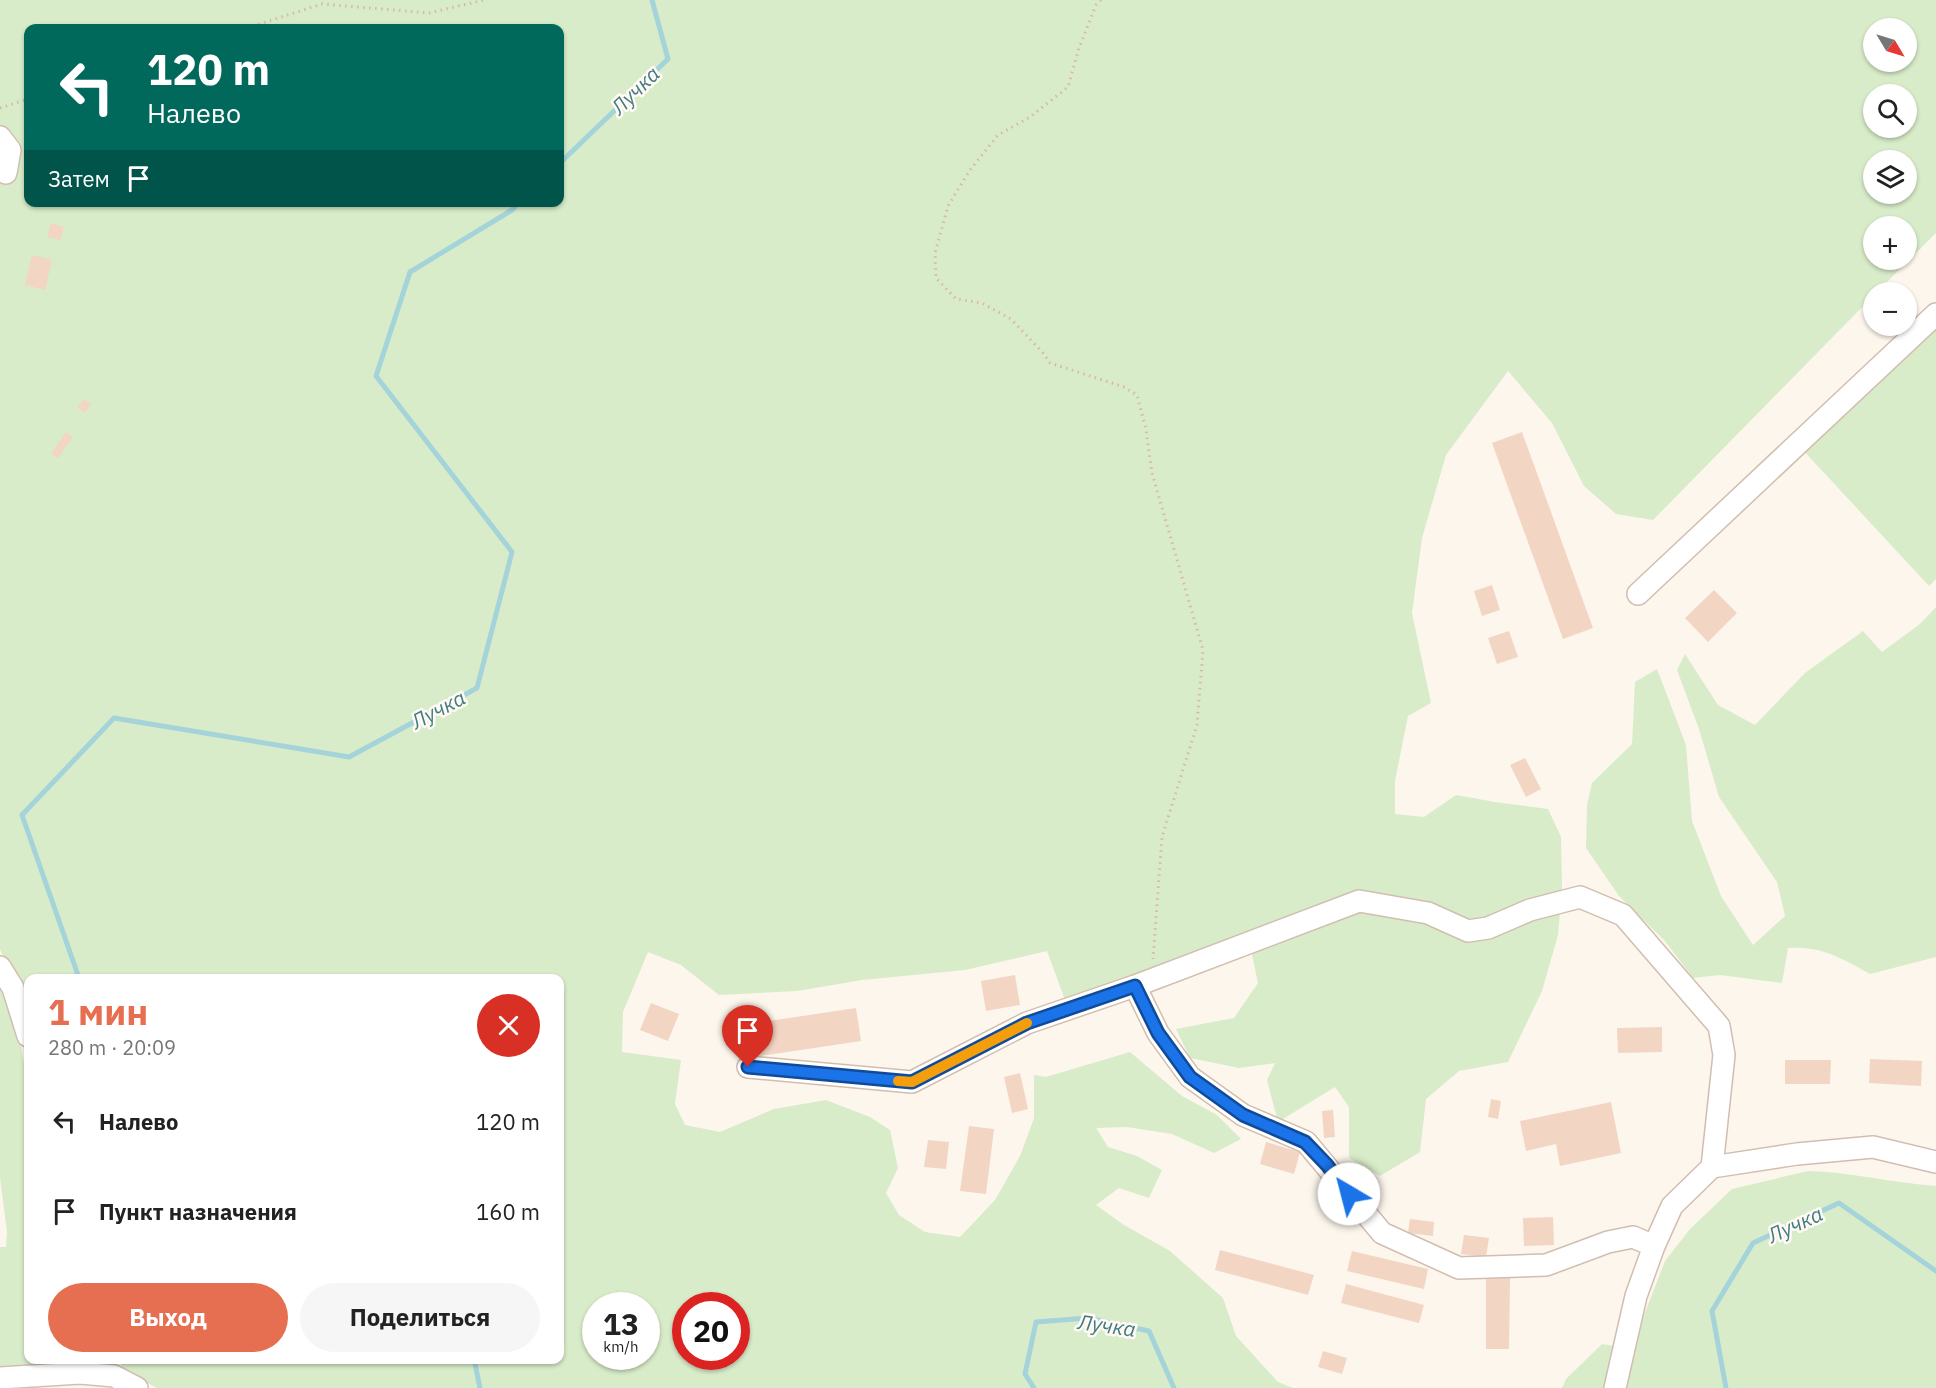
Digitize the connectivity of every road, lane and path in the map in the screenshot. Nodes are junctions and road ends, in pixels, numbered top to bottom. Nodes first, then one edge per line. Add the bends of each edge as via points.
1 (484, 0) edge
2 (1101, 0) edge
3 (260, 24) edge
4 (24, 100) edge
5 (0, 108) edge
6 (0, 137) edge
7 (6, 174) dead end
8 (1936, 315) edge
9 (1638, 594) dead end
10 (0, 968) edge
11 (1144, 983) junction
12 (24, 1024) edge
13 (748, 1067) dead end
14 (1936, 1162) edge
15 (1712, 1167) junction
16 (1654, 1246) junction
17 (111, 1367) edge
18 (0, 1377) edge
19 (80, 1380) edge
20 (137, 1388) edge
21 (1615, 1388) edge

1 - 3 path via 429,13 322,4
2 - 11 path via 1079,48 1068,87 1030,117 998,135 948,206 936,253 936,278 956,299 982,303 1011,319 1050,363 1124,387 1137,395 1152,473 1203,650 1197,725 1162,837
4 - 5 path
6 - 7 street via 10,150
8 - 9 street
10 - 12 street via 12,988
11 - 13 street via 1027,1023 912,1082
11 - 15 street via 1359,901 1428,913 1468,931 1580,897 1623,915 1719,1026 1724,1055
11 - 16 street via 1158,1033 1190,1077 1243,1115 1305,1142 1382,1233 1459,1268 1546,1265 1633,1237
14 - 15 street via 1873,1147
15 - 16 street via 1672,1206
16 - 21 street via 1635,1296
17 - 19 street
17 - 20 street
18 - 19 street

